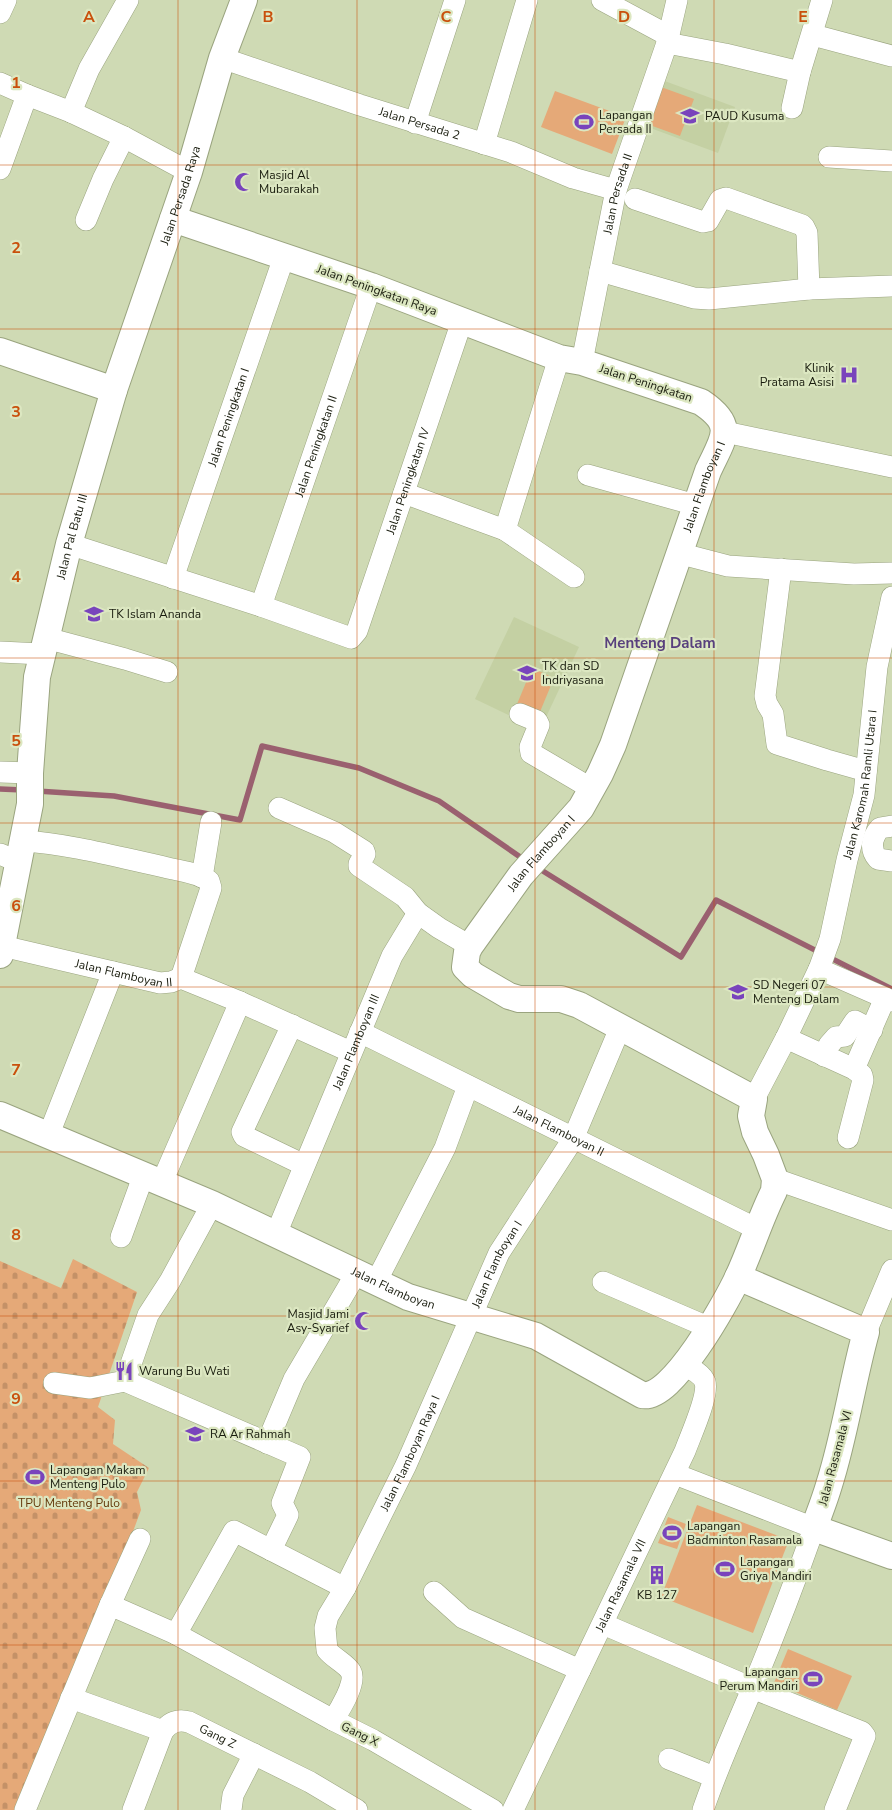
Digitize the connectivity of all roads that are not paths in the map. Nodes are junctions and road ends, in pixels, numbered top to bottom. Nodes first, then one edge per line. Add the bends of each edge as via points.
1 (6, 0) edge
2 (128, 0) edge
3 (244, 0) edge
4 (455, 0) edge
5 (527, 0) edge
6 (602, 0) edge
7 (677, 0) edge
8 (822, 0) edge
9 (0, 13) edge
10 (813, 35) junction
11 (668, 40) junction
12 (892, 56) edge
13 (222, 58) junction
14 (800, 72) junction
15 (0, 83) edge
16 (27, 95) junction
17 (792, 108) dead end
18 (71, 112) junction
19 (415, 123) junction
20 (124, 137) junction
21 (484, 144) junction
22 (829, 157) dead end
23 (892, 161) edge
24 (0, 169) edge
25 (189, 172) junction
26 (616, 190) junction
27 (635, 199) dead end
28 (172, 219) junction
29 (86, 220) dead end
30 (284, 257) junction
31 (600, 271) junction
32 (371, 286) junction
33 (892, 286) edge
34 (809, 289) junction
35 (462, 321) junction
36 (0, 351) edge
37 (570, 360) junction
38 (114, 390) junction
39 (725, 432) junction
40 (892, 466) edge
41 (588, 475) dead end
42 (404, 493) junction
43 (696, 505) junction
44 (505, 530) junction
45 (69, 544) junction
46 (678, 554) junction
47 (782, 569) junction
48 (892, 573) edge
49 (173, 578) junction
50 (574, 578) dead end
51 (892, 597) edge
52 (261, 606) junction
53 (44, 646) junction
54 (0, 652) edge
55 (167, 672) dead end
56 (520, 714) dead end
57 (866, 771) junction
58 (0, 772) edge
59 (30, 787) junction
60 (592, 789) junction
61 (279, 808) dead end
62 (211, 822) dead end
63 (892, 826) edge
64 (14, 852) edge
65 (892, 861) edge
66 (202, 877) junction
67 (418, 913) junction
68 (470, 946) junction
69 (1, 951) edge
70 (821, 964) junction
71 (113, 972) junction
72 (181, 978) junction
73 (888, 999) edge
74 (240, 1002) junction
75 (292, 1026) junction
76 (620, 1028) junction
77 (872, 1030) junction
78 (360, 1032) junction
79 (786, 1038) junction
80 (351, 1052) junction
81 (824, 1056) junction
82 (854, 1070) junction
83 (468, 1086) junction
84 (754, 1100) junction
85 (0, 1115) edge
86 (50, 1134) junction
87 (848, 1138) dead end
88 (574, 1139) junction
89 (304, 1166) junction
90 (153, 1178) junction
91 (775, 1179) junction
92 (212, 1204) junction
93 (892, 1220) edge
94 (758, 1229) junction
95 (276, 1234) junction
96 (121, 1237) dead end
97 (892, 1270) edge
98 (367, 1277) junction
99 (738, 1277) junction
100 (603, 1282) dead end
101 (472, 1317) junction
102 (710, 1328) junction
103 (866, 1332) junction
104 (684, 1365) junction
105 (125, 1380) junction
106 (54, 1383) dead end
107 (268, 1443) junction
108 (675, 1474) junction
109 (814, 1528) junction
110 (140, 1539) dead end
111 (271, 1550) junction
112 (892, 1556) edge
113 (345, 1588) junction
114 (434, 1592) dead end
115 (110, 1605) junction
116 (604, 1624) junction
117 (176, 1634) junction
118 (580, 1670) junction
119 (752, 1688) junction
120 (71, 1698) junction
121 (333, 1720) junction
122 (163, 1731) junction
123 (254, 1754) junction
124 (669, 1759) dead end
125 (714, 1777) junction
126 (25, 1810) edge
127 (133, 1810) edge
128 (231, 1810) edge
129 (357, 1810) edge
130 (493, 1810) edge
131 (513, 1810) edge
132 (703, 1810) edge
133 (835, 1810) edge

1 - 9 street
2 - 18 street via 89,69
3 - 13 street, Jalan Persada Raya
4 - 19 street
5 - 21 street
6 - 11 street
7 - 11 street, Jalan Persada II
8 - 10 street
10 - 12 street
10 - 14 street
11 - 14 street
11 - 26 street, Jalan Persada II
13 - 19 street, Jalan Persada 2
13 - 25 street, Jalan Persada Raya
14 - 17 street
15 - 16 street
16 - 18 street
16 - 24 street
18 - 20 street
19 - 21 street, Jalan Persada 2
20 - 25 street
20 - 29 street
21 - 26 street, Jalan Persada 2 via 573,178
22 - 23 street
25 - 28 street, Jalan Persada Raya
26 - 31 street, Jalan Persada II
27 - 34 street via 703,222 708,221 720,200 726,198 802,225 807,233
28 - 30 street, Jalan Peningkatan Raya
28 - 38 street, Jalan Persada Raya
30 - 32 street, Jalan Peningkatan Raya
30 - 49 street, Jalan Peningkatan I
31 - 34 street via 694,298
31 - 37 street, Jalan Persada II
32 - 35 street, Jalan Peningkatan Raya
32 - 52 street, Jalan Peningkatan II
33 - 34 street
35 - 37 street, Jalan Peningkatan Raya
35 - 42 street, Jalan Peningkatan IV
36 - 38 street
37 - 39 street, Jalan Peningkatan via 701,402 717,414
37 - 44 street, Jalan Persada II
38 - 45 street, Jalan Pal Batu III
39 - 40 street
39 - 43 street, Jalan Flamboyan I
41 - 43 street
42 - 44 street
42 - 52 street, Jalan Peningkatan IV via 357,631 351,638
43 - 46 street, Jalan Flamboyan I
44 - 50 street
45 - 49 street
45 - 53 street, Jalan Pal Batu III
46 - 47 street via 728,566
46 - 60 street, Jalan Flamboyan I via 613,745
47 - 48 street
47 - 57 street via 765,696 773,714 777,744
49 - 52 street
51 - 57 street, Jalan Karomah Ramli Utara I via 876,667
53 - 54 street
53 - 55 street via 125,659
53 - 59 street, Jalan Pal Batu III via 37,677
56 - 60 street via 539,725 530,747 531,753
57 - 70 street, Jalan Karomah Ramli Utara I via 864,795 830,939
58 - 59 street
59 - 64 street
60 - 68 street, Jalan Flamboyan I via 581,808 528,868
61 - 67 street via 334,832 364,851 359,866 405,897
62 - 66 street
63 - 65 street via 880,828 873,838 872,847 878,859
64 - 66 street via 43,843
64 - 69 street
66 - 72 street via 209,881 211,888
67 - 68 street
67 - 78 street, Jalan Flamboyan III via 392,956
68 - 76 street, Jalan Flamboyan I via 465,959 468,971 509,996 560,999 579,1005
69 - 71 street, Jalan Flamboyan II
70 - 73 street
70 - 79 street
71 - 72 street, Jalan Flamboyan II via 160,983
71 - 86 street
72 - 74 street, Jalan Flamboyan II
73 - 77 street
74 - 75 street, Jalan Flamboyan II
74 - 90 street
75 - 80 street, Jalan Flamboyan II
75 - 89 street via 242,1132 244,1136
76 - 84 street, Jalan Flamboyan I
76 - 88 street, Jalan Flamboyan I
77 - 81 street via 854,1022 845,1036 833,1040
77 - 82 street
78 - 80 street, Jalan Flamboyan III
78 - 83 street, Jalan Flamboyan II
79 - 81 street
79 - 84 street
80 - 89 street, Jalan Flamboyan III
81 - 82 street
82 - 87 street via 862,1075 863,1080
83 - 88 street, Jalan Flamboyan II
83 - 98 street via 444,1148
84 - 91 street via 751,1116 755,1132
85 - 86 street, Jalan Flamboyan
86 - 90 street, Jalan Flamboyan
88 - 94 street, Jalan Flamboyan II
88 - 101 street, Jalan Flamboyan I via 499,1254
89 - 95 street, Jalan Flamboyan III
90 - 92 street, Jalan Flamboyan
90 - 96 street
91 - 93 street
91 - 94 street via 774,1191
92 - 95 street, Jalan Flamboyan
92 - 105 street via 148,1315
94 - 99 street
95 - 98 street, Jalan Flamboyan
97 - 103 street, Jalan Rasamala VI
98 - 101 street, Jalan Flamboyan via 408,1298
98 - 107 street via 294,1379
99 - 102 street, Jalan Flamboyan
99 - 103 street
100 - 102 street
101 - 104 street, Jalan Flamboyan via 536,1336 642,1395 648,1396 661,1388
101 - 113 street, Jalan Flamboyan Raya I via 406,1465
102 - 104 street, Jalan Flamboyan
103 - 109 street, Jalan Rasamala VI via 830,1484
104 - 108 street, Jalan Rasamala VII via 698,1373 705,1383 704,1400
105 - 106 street via 90,1388
105 - 107 street
107 - 111 street via 300,1457 282,1504 288,1515
108 - 109 street
108 - 116 street, Jalan Rasamala VII
109 - 112 street
109 - 119 street, Jalan Rasamala VI
110 - 115 street
111 - 113 street
111 - 117 street via 234,1531
113 - 121 street, Gang X via 328,1616 325,1628 327,1650 351,1672 352,1680
114 - 118 street via 463,1618
115 - 117 street
115 - 120 street
116 - 118 street, Jalan Rasamala VII
116 - 119 street
117 - 121 street
118 - 131 street, Jalan Rasamala VII
119 - 125 street, Jalan Rasamala VI
119 - 133 street via 862,1732 865,1736
120 - 122 street
120 - 126 street
121 - 130 street, Gang X via 374,1740
122 - 123 street, Gang Z via 170,1724 184,1720
122 - 127 street
123 - 128 street via 233,1796
123 - 129 street, Gang Z
124 - 125 street
125 - 132 street, Jalan Rasamala VI

